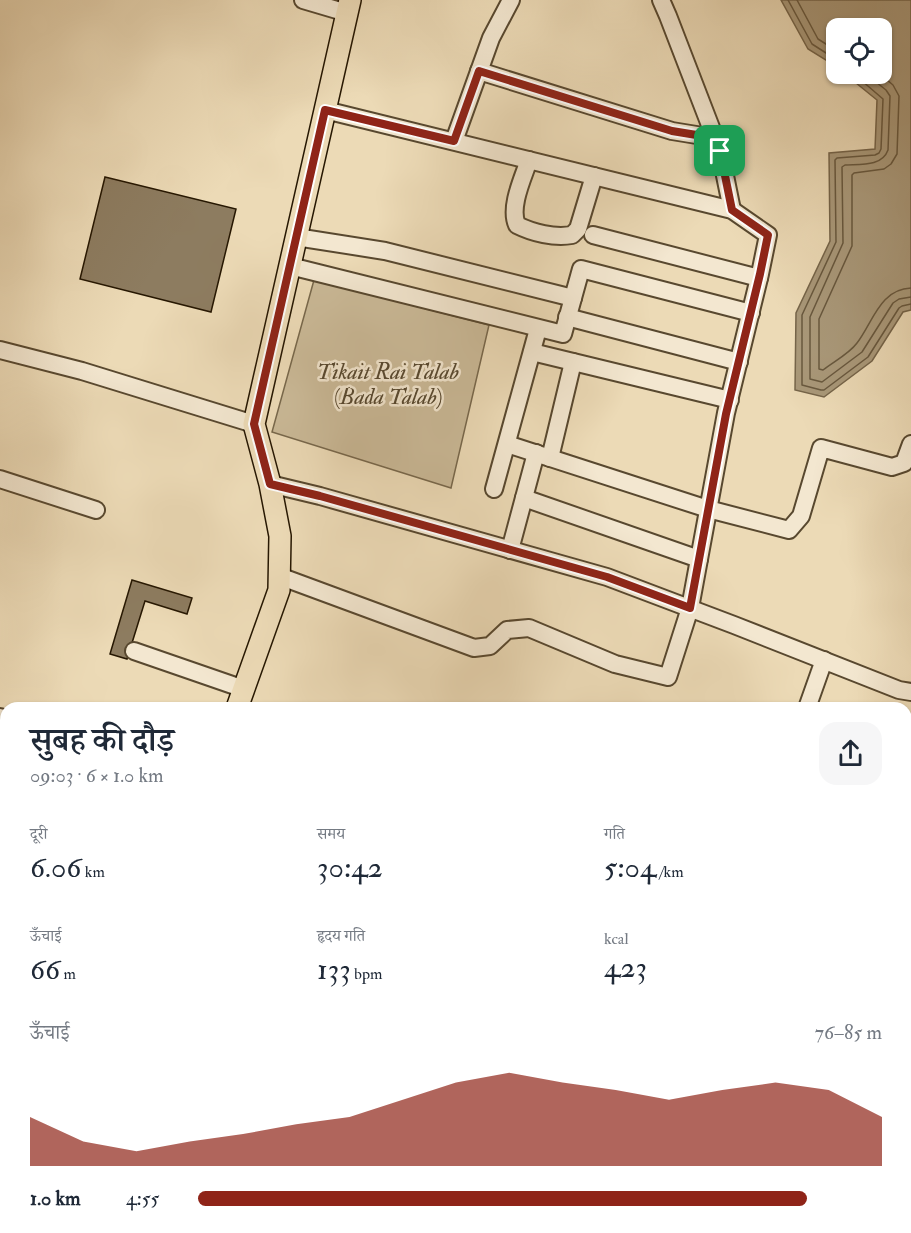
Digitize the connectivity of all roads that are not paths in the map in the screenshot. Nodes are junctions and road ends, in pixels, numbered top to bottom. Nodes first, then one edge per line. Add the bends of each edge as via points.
1 (303, 0) edge
2 (511, 0) edge
3 (661, 0) edge
4 (348, 6) edge
5 (479, 71) junction
6 (325, 110) junction
7 (715, 138) junction
8 (454, 141) junction
9 (529, 160) junction
10 (594, 176) junction
11 (732, 210) junction
12 (593, 235) dead end
13 (296, 237) junction
14 (290, 266) junction
15 (759, 278) junction
16 (573, 298) junction
17 (751, 313) junction
18 (567, 317) junction
19 (538, 329) junction
20 (0, 350) edge
21 (532, 352) junction
22 (573, 362) junction
23 (739, 362) junction
24 (730, 400) junction
25 (254, 424) junction
26 (507, 444) junction
27 (911, 444) edge
28 (543, 455) junction
29 (0, 478) edge
30 (270, 484) junction
31 (494, 489) dead end
32 (524, 498) junction
33 (708, 509) junction
34 (96, 510) dead end
35 (510, 549) junction
36 (699, 560) junction
37 (279, 576) junction
38 (690, 608) junction
39 (134, 651) dead end
40 (824, 660) junction
41 (911, 692) edge
42 (240, 699) edge
43 (809, 702) edge

1 - 4 street
2 - 5 street
3 - 7 street
4 - 6 main road
5 - 7 street via 672,131
5 - 8 street
6 - 8 street
6 - 13 main road
7 - 11 street
8 - 9 street
9 - 10 street
9 - 10 street via 514,207 517,225 526,229 555,236 572,235 578,229
10 - 11 street
11 - 15 street via 768,235
12 - 15 street
13 - 14 main road
13 - 16 street via 385,251
14 - 19 street
14 - 25 main road
15 - 17 street
16 - 17 street via 581,269
16 - 18 street
17 - 23 street
18 - 19 street via 563,334
18 - 23 street
19 - 21 street
20 - 25 street
21 - 22 street
21 - 26 street
22 - 24 street
22 - 28 street
23 - 24 street
24 - 33 street
25 - 30 main road
26 - 28 street
26 - 31 street
27 - 33 street via 904,463 892,467 821,448 801,516 789,530
28 - 32 street
28 - 33 street
29 - 34 street
30 - 35 street
30 - 37 main road via 280,536
32 - 35 street
32 - 36 street
33 - 36 street
35 - 38 street via 607,577
36 - 38 street
37 - 38 street via 474,648 490,646 507,630 529,628 615,664 668,677
37 - 42 main road via 279,590
38 - 40 street
39 - 42 street
40 - 41 street
40 - 43 street

